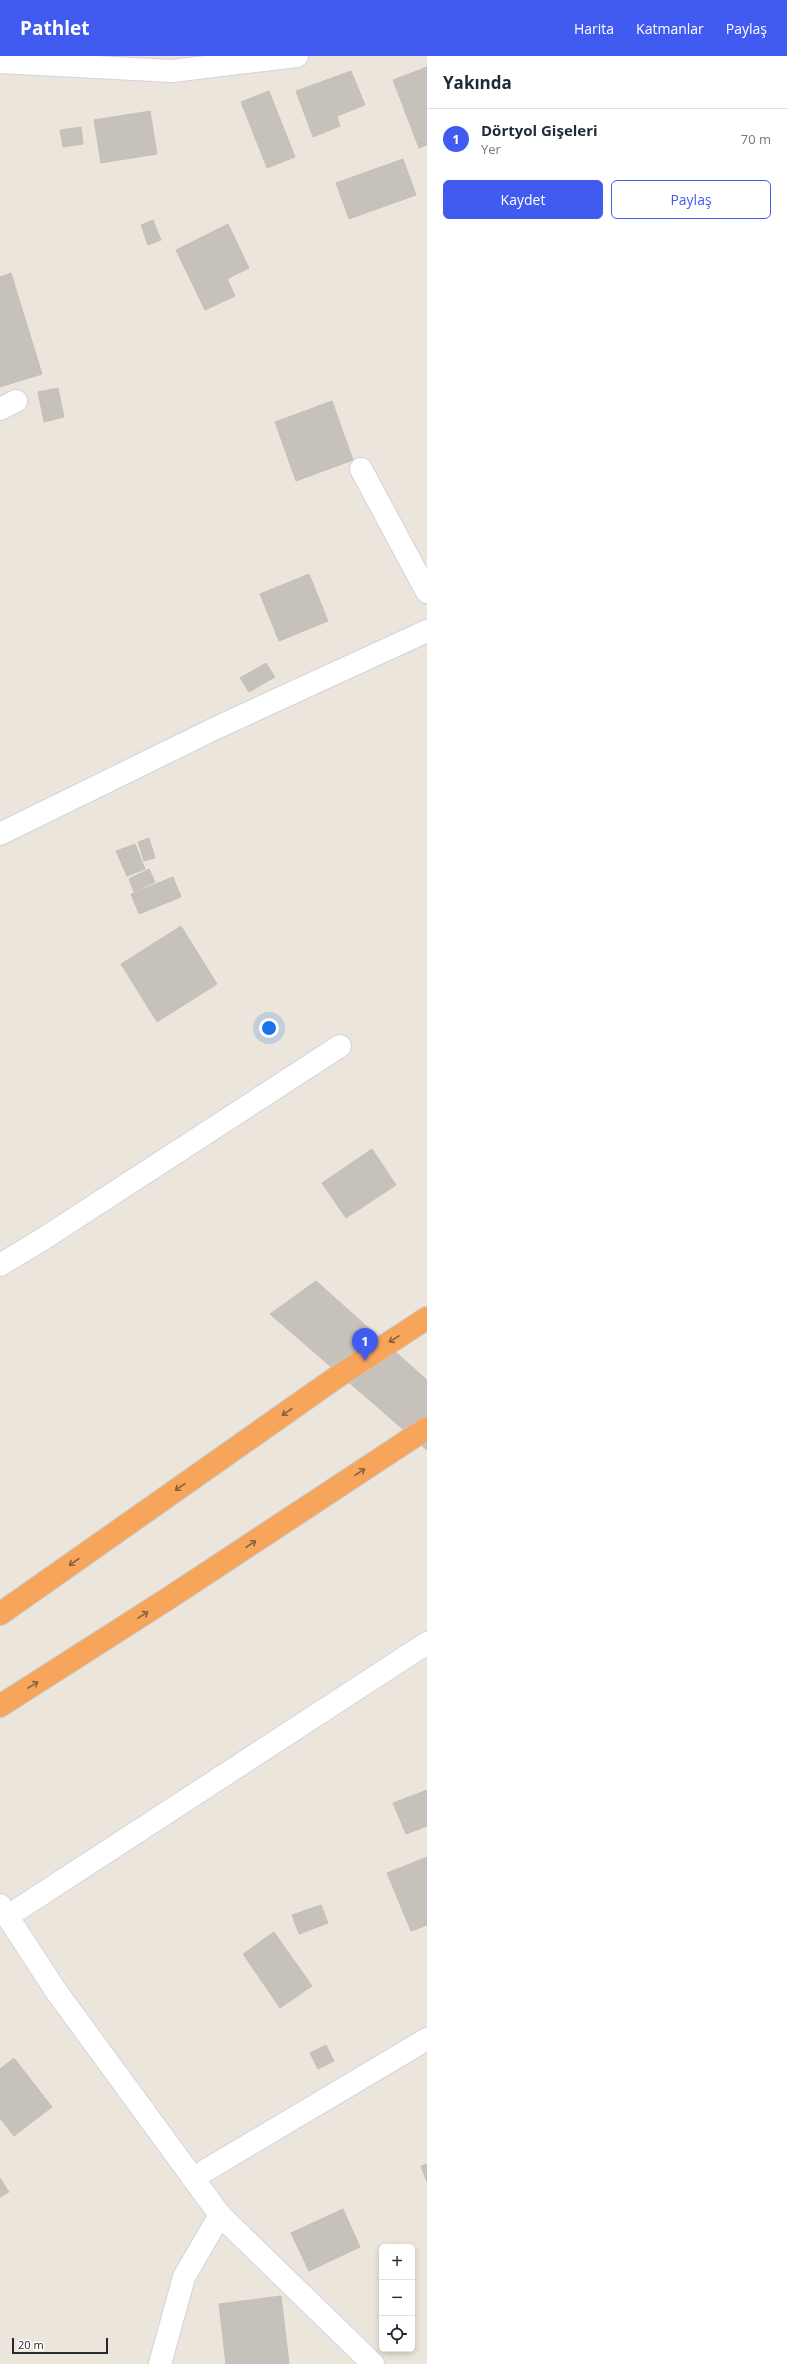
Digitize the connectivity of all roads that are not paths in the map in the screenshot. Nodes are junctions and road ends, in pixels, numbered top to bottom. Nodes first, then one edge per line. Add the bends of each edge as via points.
1 (297, 56) edge
2 (0, 62) edge
3 (361, 469) dead end
4 (427, 592) edge
5 (427, 631) edge
6 (0, 834) edge
7 (340, 1046) dead end
8 (0, 1265) edge
9 (427, 1318) edge
10 (427, 1428) edge
11 (0, 1614) edge
12 (427, 1643) edge
13 (0, 1706) edge
14 (4, 1910) edge
15 (427, 2039) edge
16 (193, 2178) junction
17 (220, 2215) junction
18 (160, 2364) edge
19 (373, 2364) edge

1 - 2 street via 172,71
3 - 4 street
5 - 6 street via 218,728
7 - 8 street
9 -> 11 highway via 334,1379
13 -> 10 highway
12 - 14 street
14 - 16 street via 56,1991
15 - 16 street
16 - 17 street
17 - 18 street via 184,2277
17 - 19 street

